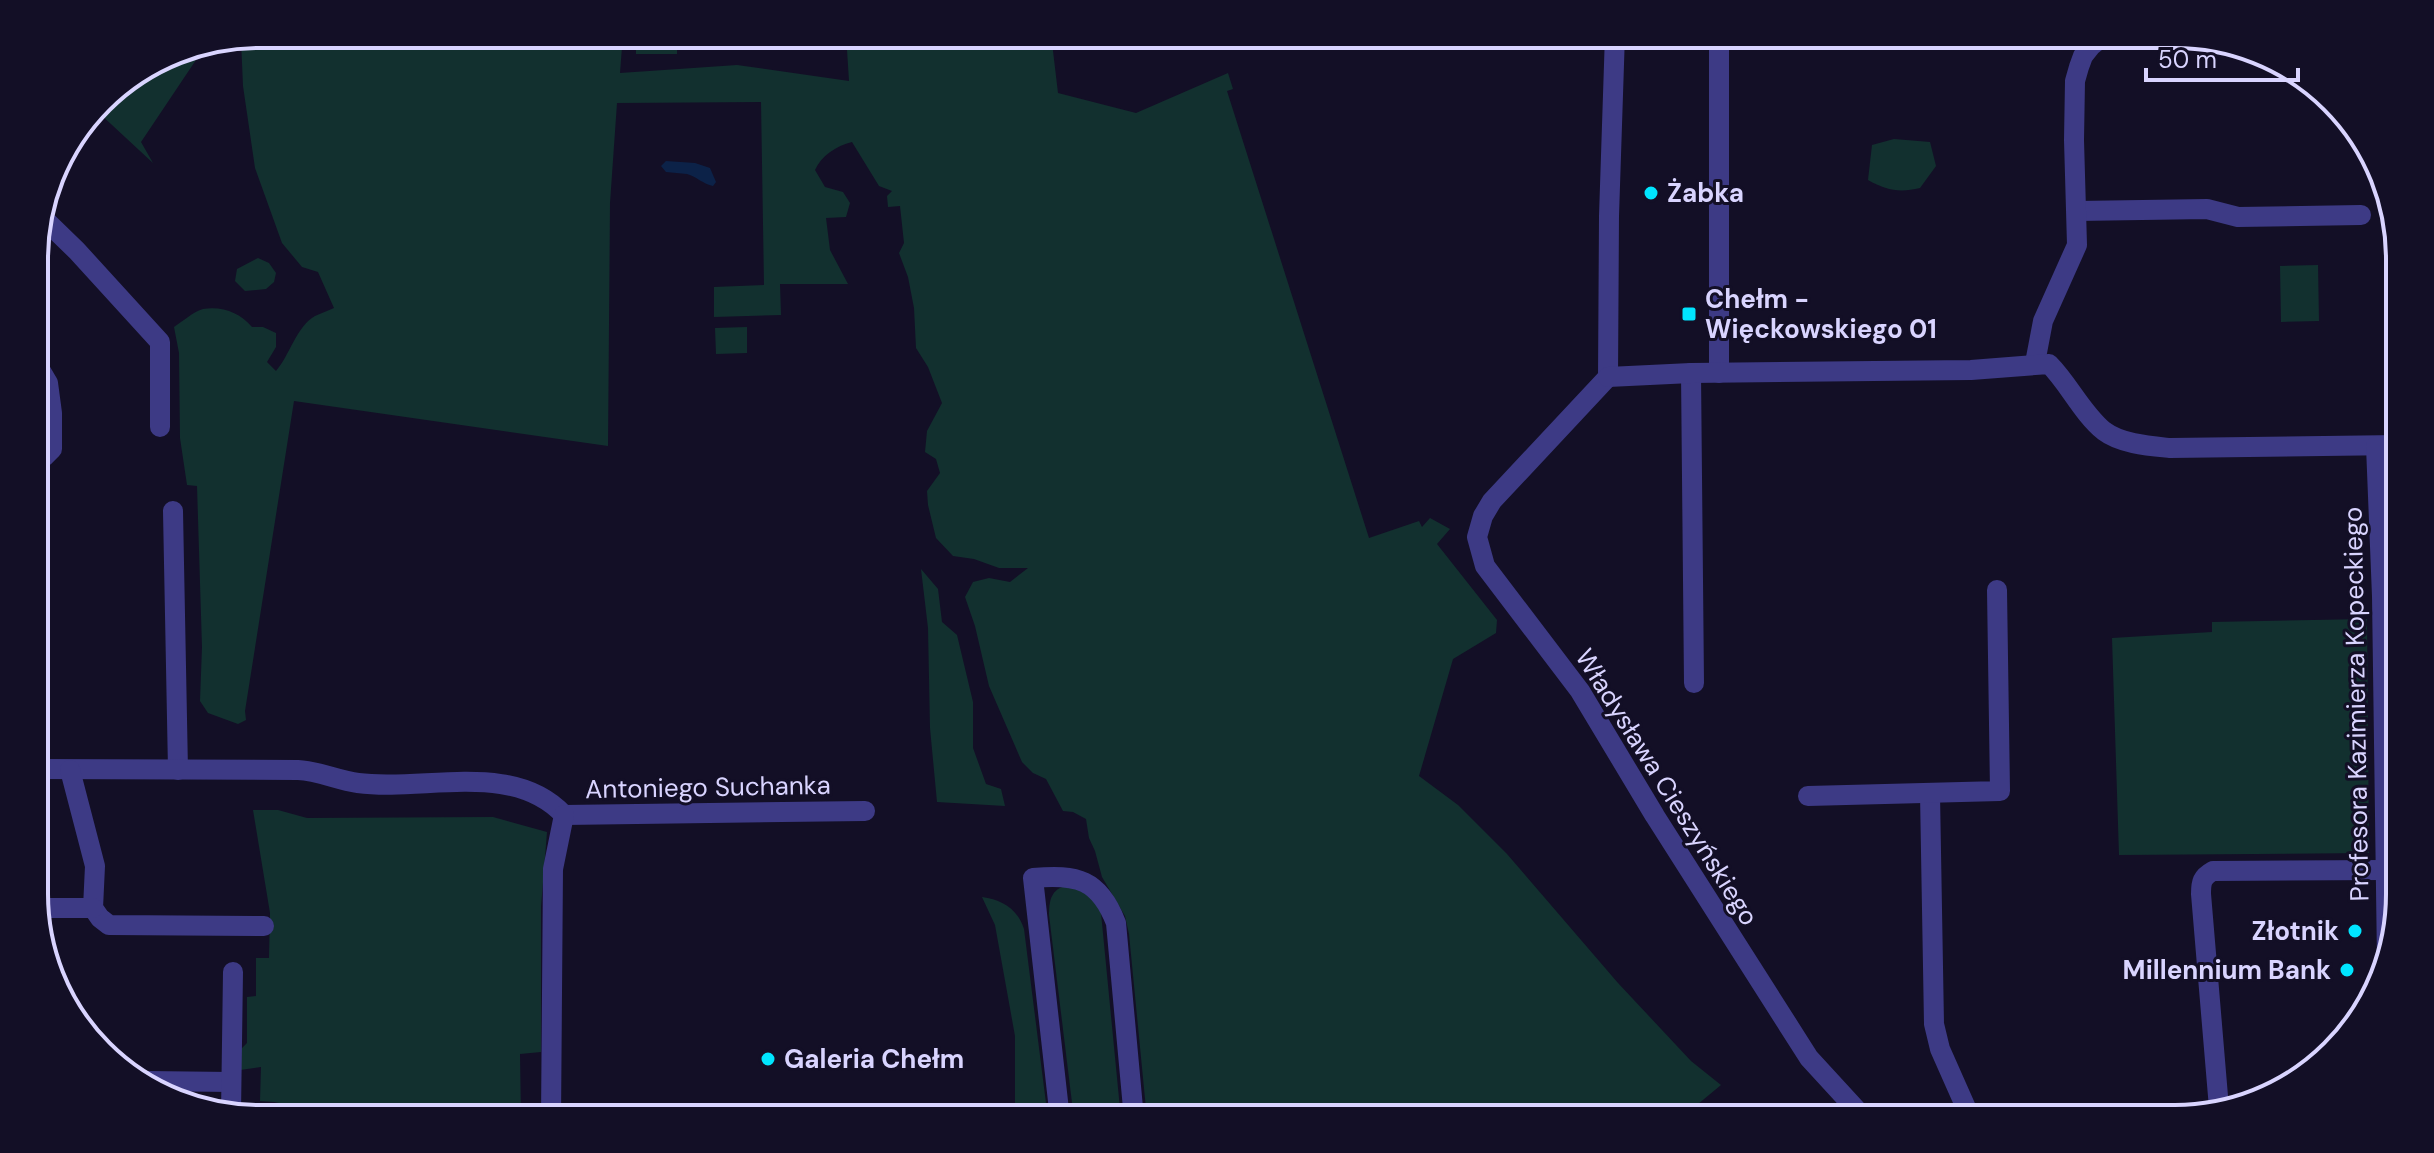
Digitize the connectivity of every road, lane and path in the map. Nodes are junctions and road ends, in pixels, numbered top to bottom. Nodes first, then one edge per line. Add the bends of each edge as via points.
1 (1615, 48) edge
2 (1719, 48) edge
3 (2089, 48) edge
4 (2077, 211) junction
5 (2361, 215) dead end
6 (51, 226) edge
7 (2035, 363) junction
8 (1691, 373) junction
9 (1719, 373) junction
10 (1608, 377) junction
11 (48, 383) edge
12 (160, 427) dead end
13 (2376, 446) junction
14 (2386, 446) edge
15 (48, 453) edge
16 (173, 511) dead end
17 (1997, 590) dead end
18 (1694, 683) dead end
19 (48, 769) edge
20 (70, 770) junction
21 (178, 770) junction
22 (1930, 794) junction
23 (1808, 796) dead end
24 (865, 811) dead end
25 (564, 815) junction
26 (2385, 870) junction
27 (49, 908) edge
28 (93, 908) junction
29 (2386, 908) edge
30 (264, 926) dead end
31 (233, 972) dead end
32 (163, 1081) edge
33 (231, 1082) junction
34 (2218, 1100) edge
35 (231, 1103) edge
36 (551, 1105) edge
37 (1058, 1105) edge
38 (1133, 1105) edge
39 (1852, 1105) edge
40 (1964, 1105) edge

1 - 10 street
2 - 9 street
3 - 4 street via 2075,81
4 - 5 street
4 - 7 street via 2077,245 2043,321
6 - 12 street via 160,342
7 - 9 street via 1971,370
7 - 13 street via 2049,364 2106,433 2139,444
8 - 9 street
8 - 10 street
8 - 18 street
10 - 39 street, Władysława Cieszyńskiego via 1492,501 1477,537 1485,566 1580,691 1809,1058
11 - 15 street via 53,442
13 - 14 street
13 - 26 street, Profesora Kazimierza Kopeckiego
16 - 21 street
17 - 22 street via 2000,791
19 - 20 street, Antoniego Suchanka
20 - 21 street, Antoniego Suchanka
20 - 28 street via 93,857
21 - 25 street, Antoniego Suchanka via 316,771 377,784 501,782 547,800
22 - 23 street
22 - 40 street via 1934,1024
24 - 25 street, Antoniego Suchanka
25 - 36 street via 553,869
26 - 29 street, Profesora Kazimierza Kopeckiego
26 - 34 street via 2205,875 2201,894
27 - 28 street
28 - 30 street via 109,925
31 - 33 street
32 - 33 street
33 - 35 street
37 - 38 street via 1033,878 1064,875 1097,890 1116,923

